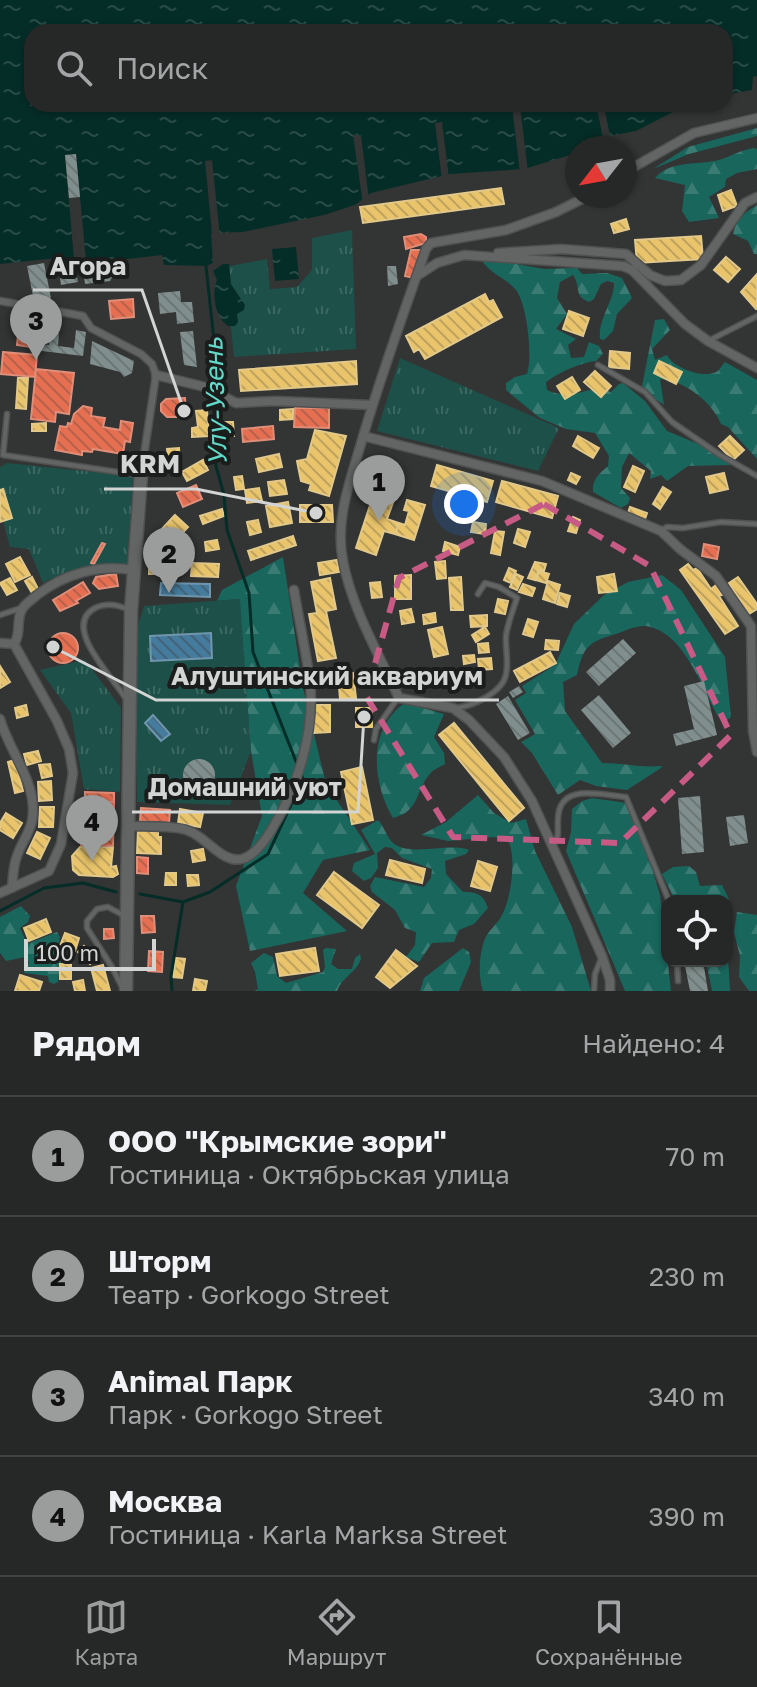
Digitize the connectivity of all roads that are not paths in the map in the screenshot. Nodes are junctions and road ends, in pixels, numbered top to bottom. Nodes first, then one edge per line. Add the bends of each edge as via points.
1 (757, 118) edge
2 (637, 165) edge
3 (757, 197) edge
4 (565, 208) edge
5 (477, 256) junction
6 (416, 276) junction
7 (0, 301) edge
8 (757, 316) edge
9 (708, 341) junction
10 (598, 365) dead end
11 (757, 368) edge
12 (156, 375) junction
13 (371, 405) junction
14 (7, 414) dead end
15 (363, 436) junction
16 (2, 456) edge
17 (141, 475) junction
18 (757, 476) edge
19 (757, 524) edge
20 (661, 531) junction
21 (133, 570) junction
22 (294, 590) dead end
23 (478, 594) dead end
24 (23, 607) junction
25 (131, 611) junction
26 (0, 615) edge
27 (0, 643) edge
28 (14, 644) junction
29 (399, 698) junction
30 (130, 706) junction
31 (453, 708) junction
32 (0, 719) edge
33 (374, 740) dead end
34 (757, 752) edge
35 (128, 826) junction
36 (552, 846) junction
37 (12, 888) junction
38 (0, 893) edge
39 (667, 895) edge
40 (127, 918) junction
41 (602, 956) junction
42 (677, 967) edge
43 (678, 981) dead end
44 (124, 991) edge
45 (594, 991) edge
46 (610, 991) edge

1 - 2 street via 686,136
3 - 5 street via 745,203 701,265 681,280 650,275 626,254 561,249
4 - 6 street via 506,230 431,243
5 - 6 street via 437,263
5 - 9 street via 623,266
6 - 13 street
7 - 12 street via 83,316 91,328 141,354
8 - 9 lane
9 - 11 street
10 - 18 lane via 645,392 672,422
12 - 13 street via 205,387 236,403
12 - 17 street
13 - 15 street
14 - 16 lane
15 - 20 street via 542,481
15 - 29 street via 343,506 343,561
16 - 17 lane
17 - 21 main road
19 - 20 lane via 721,522
20 - 34 street via 716,576 751,626
21 - 24 street via 101,568 67,577
21 - 25 main road
22 - 35 street via 310,681 309,722 293,786 265,840 238,860 188,830
23 - 31 lane via 485,583 517,598 506,634 506,674 473,704
24 - 26 lane
24 - 28 street
25 - 30 main road
25 - 30 lane via 99,606 83,625 84,638
27 - 28 street
28 - 37 street via 57,721 73,773 61,844 49,871
29 - 31 street
29 - 33 lane
30 - 35 main road
31 - 36 street via 510,765
32 - 37 street via 26,776 32,809
35 - 40 main road
36 - 39 lane via 567,796 626,797
36 - 41 street
37 - 38 street
40 - 44 main road
40 - 44 lane via 108,907 97,909 87,921
41 - 45 lane
41 - 46 street
42 - 43 lane

